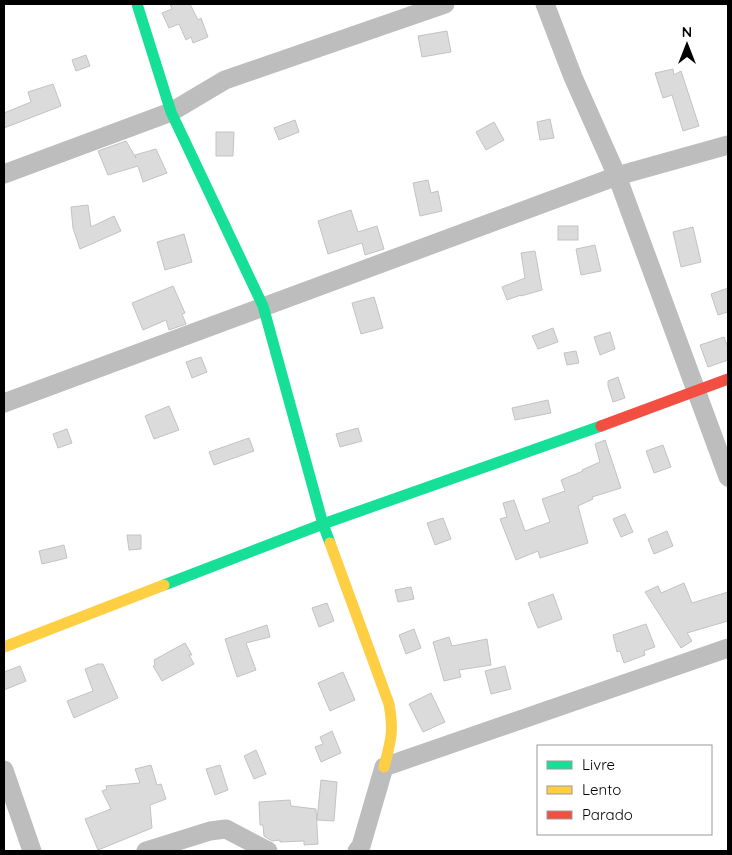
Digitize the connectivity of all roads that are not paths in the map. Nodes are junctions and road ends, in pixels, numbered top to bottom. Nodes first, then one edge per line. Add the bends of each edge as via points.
1 (137, 4) edge
2 (445, 4) edge
3 (545, 4) edge
4 (171, 112) junction
5 (728, 145) edge
6 (4, 174) edge
7 (617, 176) junction
8 (263, 306) junction
9 (728, 379) edge
10 (696, 389) junction
11 (4, 403) edge
12 (728, 477) edge
13 (323, 524) junction
14 (4, 647) edge
15 (728, 648) edge
16 (384, 767) junction
17 (4, 770) edge
18 (32, 851) edge
19 (146, 851) edge
20 (268, 851) edge
21 (357, 851) edge

1 - 4 street
2 - 4 street via 225,80
3 - 7 street
4 - 6 street
4 - 8 street
5 - 7 street
7 - 8 street
7 - 10 street
8 - 11 street
8 - 13 street
9 - 10 street
10 - 12 street
10 - 13 street
13 - 14 street
13 - 16 street via 389,704 392,738
15 - 16 street
16 - 21 street
17 - 18 street
19 - 20 street via 210,831 226,830

